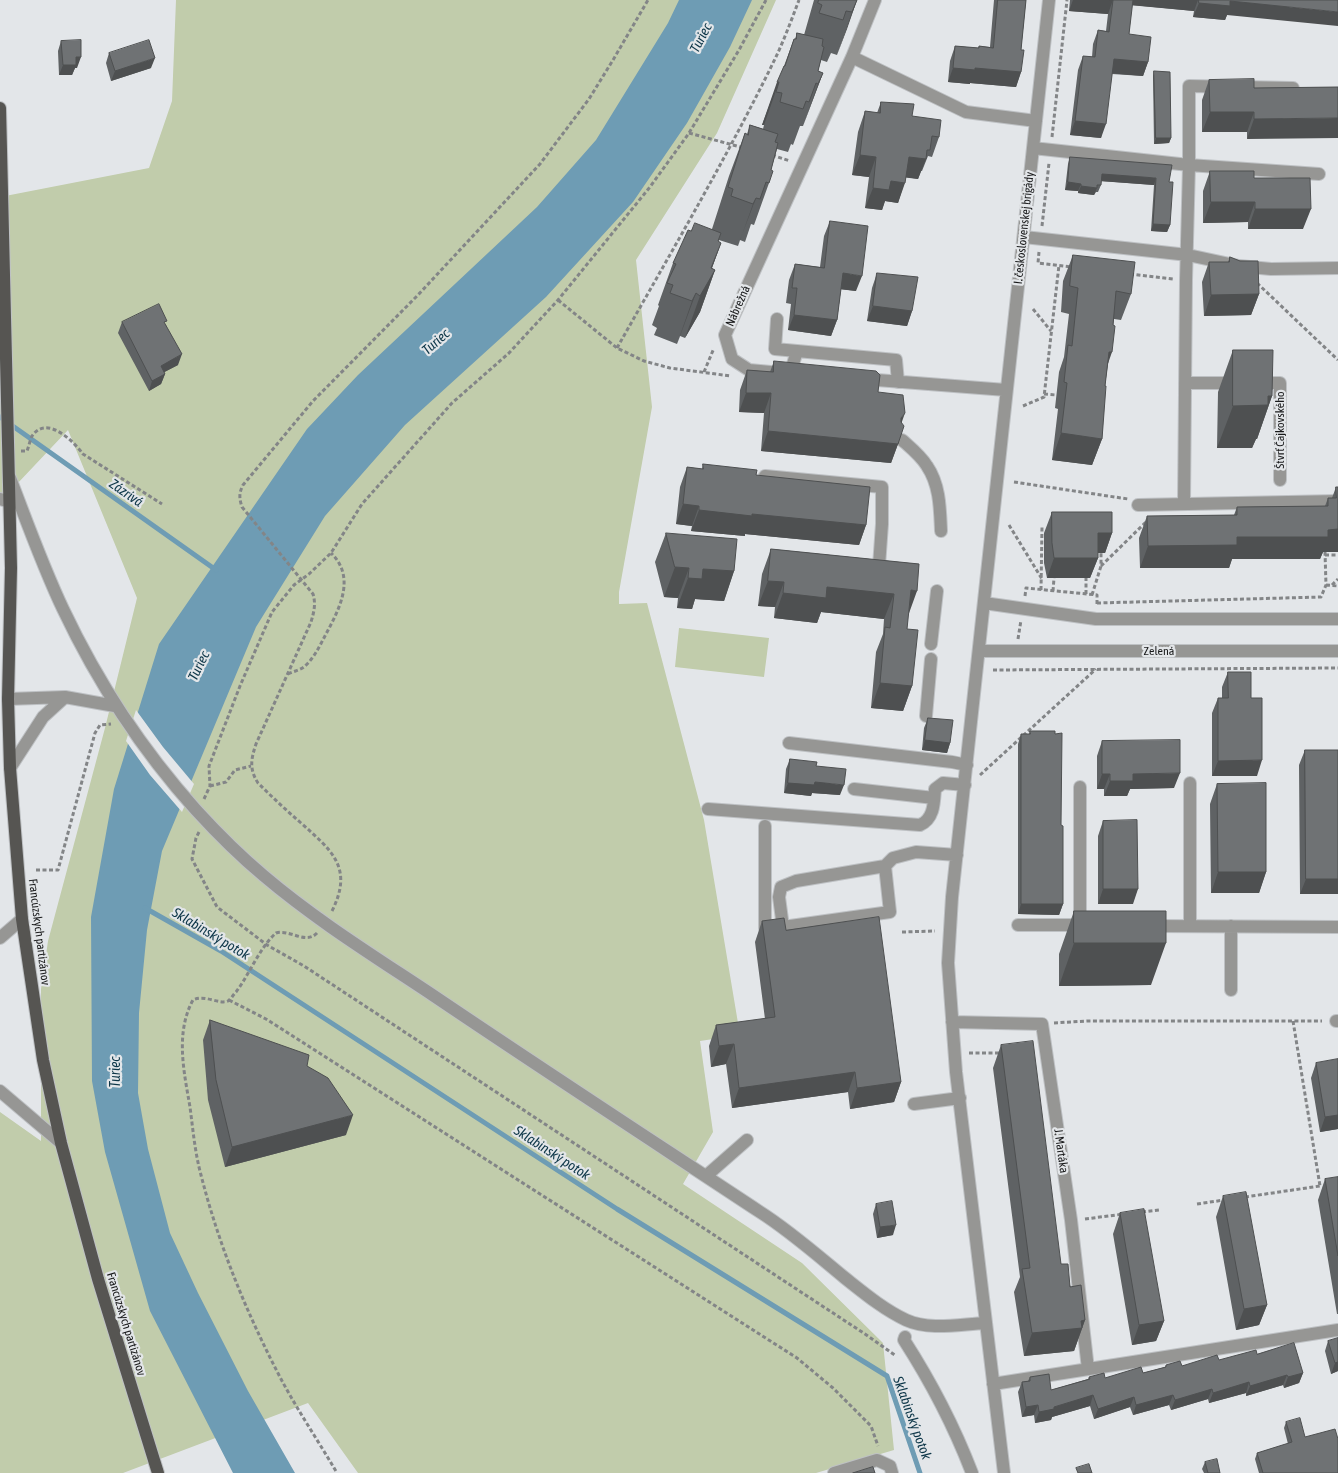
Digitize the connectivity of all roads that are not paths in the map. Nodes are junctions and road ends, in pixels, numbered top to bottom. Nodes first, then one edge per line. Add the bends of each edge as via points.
1 (875, 0) edge
2 (1049, 0) edge
3 (852, 56) junction
4 (1308, 88) edge
5 (0, 108) edge
6 (1036, 121) junction
7 (1033, 148) junction
8 (1189, 165) junction
9 (1320, 174) dead end
10 (1024, 237) junction
11 (2, 243) edge
12 (1188, 255) junction
13 (1338, 268) edge
14 (777, 320) dead end
15 (797, 351) junction
16 (849, 378) edge
17 (898, 382) junction
18 (1185, 383) junction
19 (1006, 390) junction
20 (902, 440) edge
21 (765, 476) edge
22 (10, 477) junction
23 (1280, 480) dead end
24 (5, 501) edge
25 (1338, 501) edge
26 (1184, 504) junction
27 (1138, 505) dead end
28 (941, 531) dead end
29 (879, 566) edge
30 (937, 591) dead end
31 (984, 603) junction
32 (1338, 619) edge
33 (931, 644) dead end
34 (980, 651) junction
35 (1338, 652) edge
36 (931, 659) dead end
37 (66, 697) junction
38 (8, 699) junction
39 (115, 706) junction
40 (926, 716) dead end
41 (789, 743) dead end
42 (967, 765) junction
43 (10, 768) junction
44 (1190, 783) dead end
45 (965, 785) junction
46 (1080, 787) dead end
47 (854, 789) dead end
48 (934, 798) junction
49 (708, 809) dead end
50 (765, 826) dead end
51 (957, 855) junction
52 (885, 866) junction
53 (781, 887) junction
54 (764, 890) junction
55 (22, 919) junction
56 (1018, 925) dead end
57 (1080, 925) junction
58 (1100, 925) edge
59 (1140, 926) edge
60 (1190, 926) junction
61 (1231, 926) junction
62 (1338, 927) edge
63 (765, 928) edge
64 (0, 938) edge
65 (1230, 990) dead end
66 (952, 1022) junction
67 (0, 1091) edge
68 (960, 1098) junction
69 (914, 1104) dead end
70 (748, 1140) dead end
71 (61, 1143) junction
72 (706, 1176) junction
73 (986, 1323) junction
74 (1338, 1330) edge
75 (905, 1337) dead end
76 (1088, 1370) junction
77 (993, 1384) junction
78 (891, 1469) edge
79 (158, 1473) edge
80 (834, 1473) edge
81 (972, 1473) edge
82 (1004, 1473) edge

1 - 3 street, Nábrežná
2 - 6 street, I. československej brigády
3 - 6 street via 966,112
3 - 15 street, Nábrežná via 725,335 732,359 749,370 795,374
4 - 8 street via 1189,86
5 - 11 main road, Francúzskych partizánov
6 - 7 street, I. československej brigády
7 - 8 street
7 - 10 street, I. československej brigády
8 - 9 street
8 - 12 street
10 - 12 street
10 - 19 street, I. československej brigády
11 - 22 main road, Francúzskych partizánov
12 - 13 street via 1271,269
12 - 18 street
14 - 15 street via 776,349
15 - 17 street via 896,360
16 - 17 street
17 - 19 street
18 - 23 street, Štvrť Čajkovského via 1280,383
18 - 26 street
19 - 31 street, I. československej brigády
20 - 28 street via 927,466 936,483
21 - 29 street via 882,487
22 - 24 main road, Francúzskych partizánov
22 - 39 street via 62,608
24 - 38 main road, Francúzskych partizánov via 11,568
25 - 26 street
26 - 27 street
30 - 33 street
31 - 32 street via 1096,618
31 - 34 street, I. československej brigády
34 - 35 street, Zelená
34 - 42 street, I. československej brigády
36 - 40 street
37 - 38 street
37 - 39 street
37 - 43 street via 43,716
38 - 43 main road, Francúzskych partizánov
39 - 72 street via 120,722 196,810 263,876 324,922
41 - 42 street
42 - 45 street, I. československej brigády
43 - 55 main road, Francúzskych partizánov
44 - 60 street
45 - 48 street via 943,783 935,789
45 - 51 street, I. československej brigády
46 - 57 street
47 - 48 street
48 - 49 street via 931,816 920,825
50 - 54 street
51 - 52 street via 916,852 893,858
51 - 66 street, I. československej brigády via 948,963
52 - 53 street via 796,881
52 - 53 street via 890,912 783,927 779,898
53 - 54 street
54 - 63 street
55 - 64 street
55 - 71 main road, Francúzskych partizánov via 43,1060
56 - 57 street
57 - 58 street
59 - 60 street
60 - 61 street
61 - 62 street
61 - 65 street
66 - 68 street, I. československej brigády
66 - 76 street, J. Martáka via 1042,1024
67 - 71 street
68 - 69 street
68 - 73 street, I. československej brigády
70 - 72 street
71 - 79 main road, Francúzskych partizánov via 98,1279
72 - 73 street via 774,1220 890,1312 922,1325
73 - 77 street, I. československej brigády
74 - 76 street
75 - 81 street via 947,1415
76 - 77 street
77 - 82 street, I. československej brigády
78 - 80 street via 877,1460

